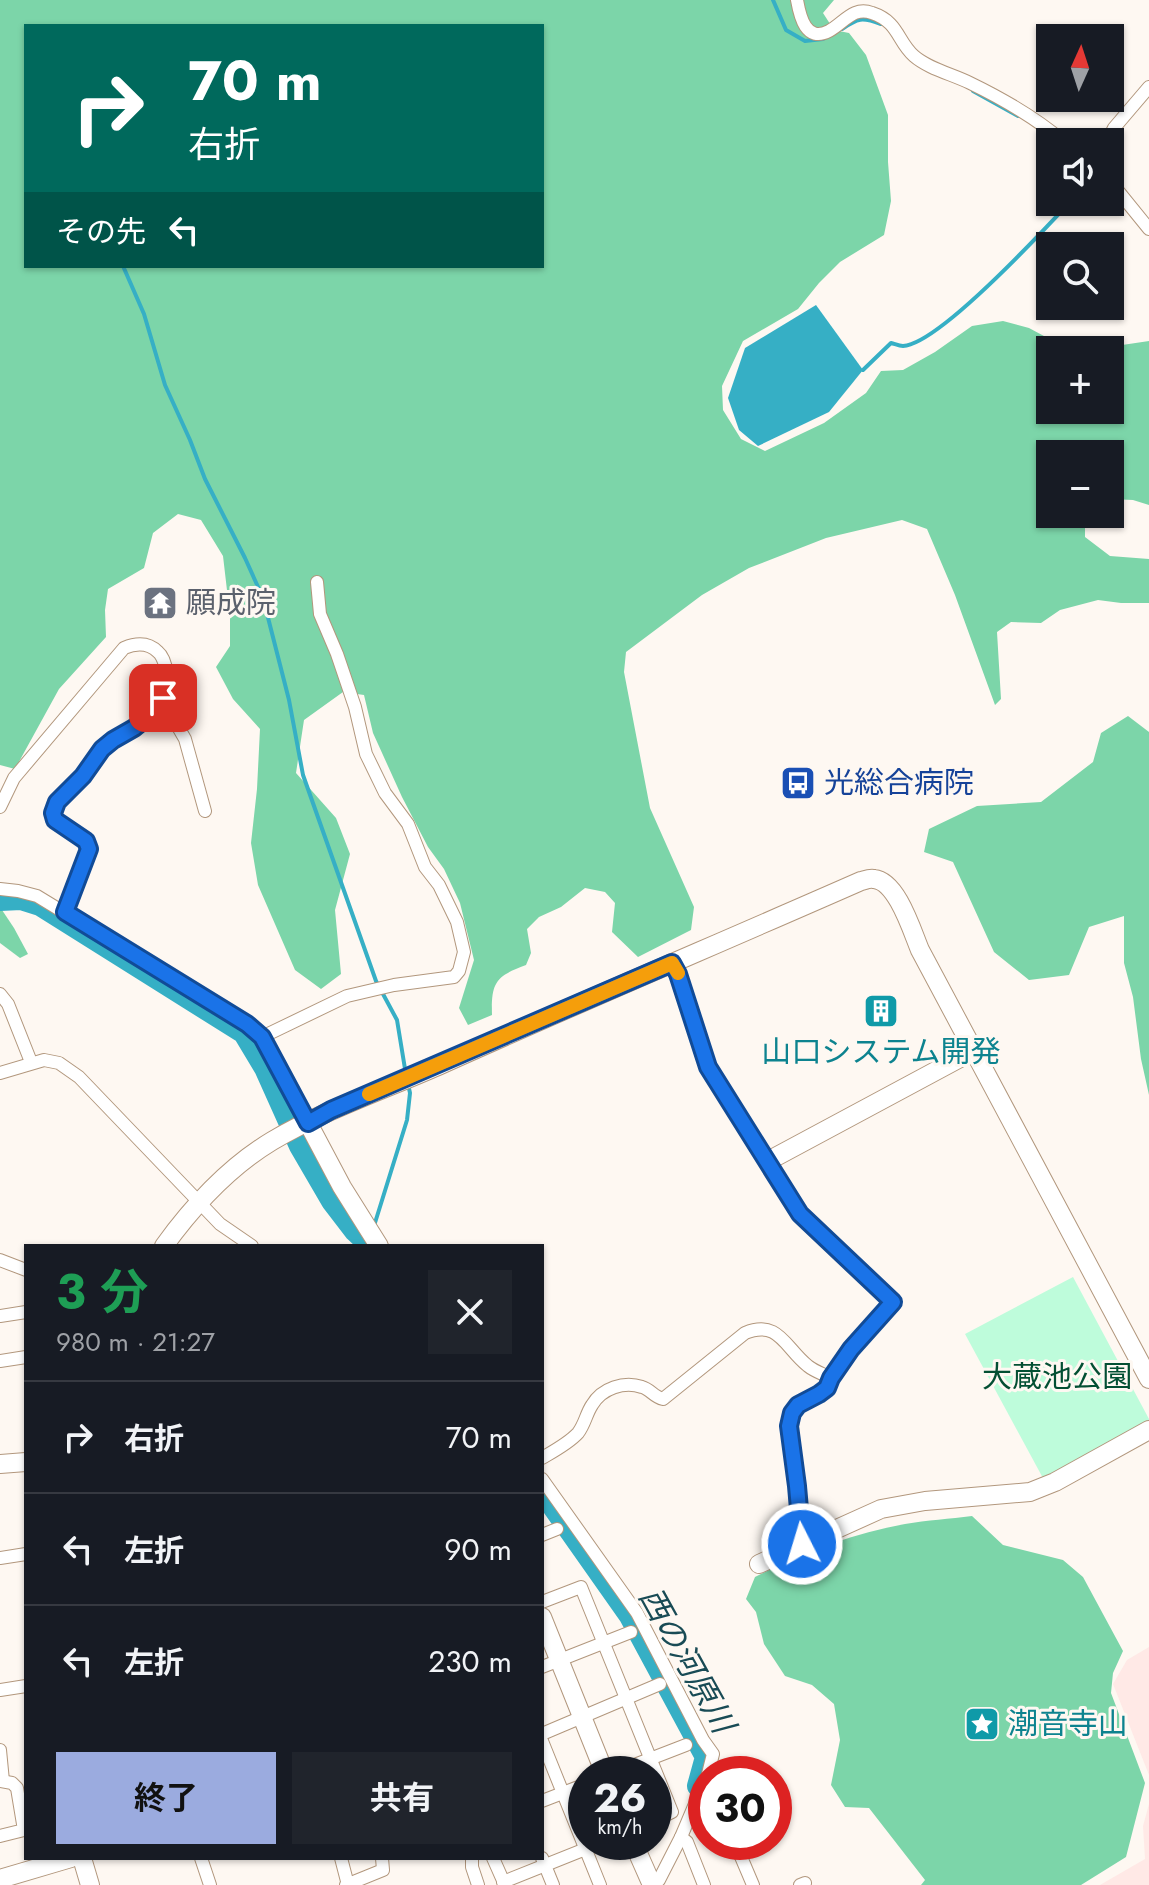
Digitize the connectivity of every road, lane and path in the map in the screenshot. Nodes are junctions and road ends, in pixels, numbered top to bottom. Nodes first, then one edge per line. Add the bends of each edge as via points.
1 (797, 0) edge
2 (1149, 87) edge
3 (1045, 128) edge
4 (1114, 128) edge
5 (1124, 198) edge
6 (1149, 229) edge
7 (317, 582) dead end
8 (163, 698) junction
9 (0, 807) edge
10 (205, 811) dead end
11 (0, 889) edge
12 (65, 912) junction
13 (672, 963) junction
14 (0, 994) edge
15 (262, 1037) junction
16 (973, 1051) junction
17 (31, 1062) junction
18 (0, 1073) edge
19 (308, 1123) junction
20 (768, 1161) junction
21 (199, 1202) junction
22 (166, 1244) edge
23 (249, 1244) edge
24 (378, 1244) edge
25 (0, 1260) edge
26 (24, 1269) edge
27 (24, 1312) edge
28 (0, 1316) edge
29 (24, 1357) edge
30 (0, 1361) edge
31 (831, 1378) junction
32 (1149, 1379) edge
33 (1149, 1430) edge
34 (544, 1457) edge
35 (24, 1462) edge
36 (0, 1464) edge
37 (544, 1482) edge
38 (557, 1529) dead end
39 (544, 1534) edge
40 (802, 1544) junction
41 (24, 1554) edge
42 (0, 1558) edge
43 (759, 1564) dead end
44 (544, 1601) edge
45 (544, 1627) edge
46 (631, 1632) dead end
47 (602, 1643) junction
48 (551, 1664) edge
49 (660, 1684) dead end
50 (24, 1686) edge
51 (0, 1690) edge
52 (627, 1700) junction
53 (582, 1717) junction
54 (544, 1733) edge
55 (686, 1745) dead end
56 (544, 1746) edge
57 (0, 1750) edge
58 (600, 1756) edge
59 (649, 1756) edge
60 (658, 1756) edge
61 (712, 1756) edge
62 (1, 1781) edge
63 (568, 1791) edge
64 (563, 1793) junction
65 (544, 1800) edge
66 (568, 1806) edge
67 (688, 1821) edge
68 (0, 1836) edge
69 (681, 1837) junction
70 (568, 1854) edge
71 (64, 1860) edge
72 (83, 1860) edge
73 (202, 1860) edge
74 (341, 1860) edge
75 (382, 1860) edge
76 (472, 1860) edge
77 (494, 1860) edge
78 (590, 1860) edge
79 (641, 1860) edge
80 (742, 1860) edge
81 (543, 1862) edge
82 (0, 1879) edge
83 (504, 1883) edge
84 (90, 1885) edge
85 (210, 1885) edge
86 (347, 1885) edge
87 (478, 1885) edge
88 (553, 1885) edge
89 (600, 1885) edge
90 (653, 1885) edge
91 (704, 1885) edge
92 (753, 1885) edge

1 - 3 street via 801,20 815,34 828,32 859,11 886,19 922,62 971,83
2 - 4 street
5 - 6 street
7 - 15 street via 320,614 351,694 366,754 439,885 464,952 454,977 347,996
8 - 9 street via 167,672 161,653 148,645 124,648 14,778
8 - 10 street via 185,739
8 - 12 street via 146,718 102,749 57,802 55,820 86,841 89,849
11 - 12 street via 37,896
12 - 15 street
13 - 16 street via 875,879 895,893
13 - 19 street
13 - 20 street via 708,1067
14 - 17 street
15 - 19 street
16 - 20 street
16 - 32 street
17 - 18 street
17 - 21 street via 59,1063 79,1077
19 - 21 street via 271,1141
19 - 24 street
20 - 31 street via 800,1214 893,1302
21 - 22 street
21 - 23 street
25 - 26 street
27 - 28 street
29 - 30 street
31 - 34 street via 810,1367 778,1333 755,1329 663,1399 644,1387 621,1384 605,1392 592,1403 575,1436
31 - 40 street via 827,1388 798,1405 789,1426
33 - 40 street via 1030,1492 881,1509
35 - 36 street
37 - 61 street via 637,1613
38 - 39 street
40 - 43 street
41 - 42 street
44 - 47 street via 581,1587
45 - 48 street
46 - 47 street
47 - 48 street
47 - 52 street
48 - 53 street
49 - 52 street
50 - 51 street
52 - 53 street
52 - 59 street
53 - 54 street
53 - 58 street
55 - 60 street
56 - 64 street
57 - 62 street
62 - 68 street via 17,1788 24,1830
63 - 64 street
64 - 65 street
64 - 66 street
67 - 69 street
69 - 90 street
69 - 91 street
70 - 81 street
71 - 82 street
72 - 84 street
73 - 85 street
74 - 86 street
75 - 86 street via 383,1870
76 - 87 street
77 - 83 street
78 - 89 street
79 - 90 street
80 - 92 street
81 - 83 street
81 - 88 street

